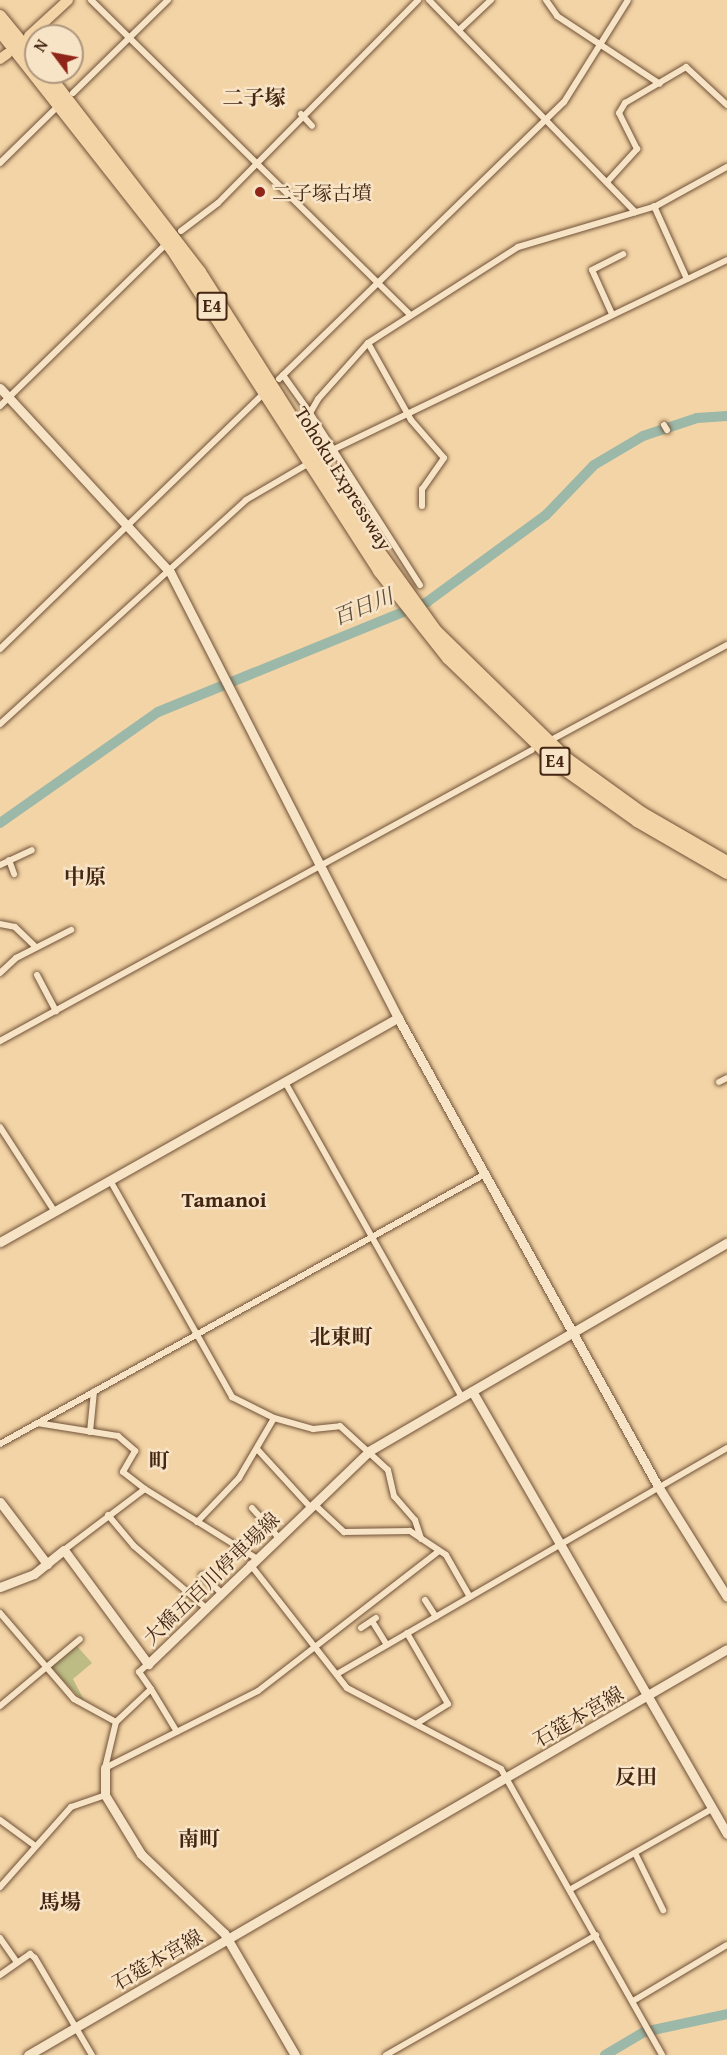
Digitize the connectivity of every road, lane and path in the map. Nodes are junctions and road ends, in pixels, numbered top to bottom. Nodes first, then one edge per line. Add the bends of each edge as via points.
1 (68, 0) edge
2 (91, 0) edge
3 (168, 0) edge
4 (418, 0) edge
5 (429, 0) edge
6 (491, 0) edge
7 (546, 0) edge
8 (628, 0) edge
9 (0, 16) edge
10 (42, 24) edge
11 (459, 30) junction
12 (0, 31) edge
13 (129, 38) junction
14 (24, 45) edge
15 (600, 45) junction
16 (55, 84) edge
17 (660, 84) junction
18 (73, 93) dead end
19 (727, 105) edge
20 (56, 108) dead end
21 (301, 114) junction
22 (546, 119) junction
23 (312, 126) dead end
24 (255, 159) junction
25 (0, 163) edge
26 (727, 167) edge
27 (607, 182) junction
28 (654, 206) junction
29 (635, 212) junction
30 (181, 231) dead end
31 (163, 248) dead end
32 (623, 254) dead end
33 (727, 260) edge
34 (687, 279) junction
35 (380, 282) junction
36 (409, 314) junction
37 (612, 314) junction
38 (368, 344) junction
39 (0, 388) edge
40 (262, 395) dead end
41 (9, 397) junction
42 (0, 406) edge
43 (406, 412) junction
44 (310, 413) junction
45 (331, 449) junction
46 (324, 454) dead end
47 (306, 465) dead end
48 (422, 506) dead end
49 (130, 523) junction
50 (170, 572) junction
51 (420, 585) dead end
52 (404, 597) junction
53 (416, 612) junction
54 (727, 645) edge
55 (0, 649) edge
56 (0, 724) edge
57 (553, 739) dead end
58 (532, 750) dead end
59 (32, 850) dead end
60 (9, 860) junction
61 (727, 862) edge
62 (0, 865) edge
63 (319, 867) junction
64 (727, 873) edge
65 (14, 874) dead end
66 (0, 924) edge
67 (71, 930) dead end
68 (36, 947) junction
69 (0, 973) edge
70 (36, 975) dead end
71 (56, 1011) junction
72 (398, 1018) junction
73 (0, 1041) edge
74 (727, 1078) edge
75 (285, 1082) junction
76 (719, 1082) dead end
77 (0, 1127) edge
78 (485, 1174) junction
79 (111, 1182) junction
80 (55, 1212) junction
81 (373, 1237) junction
82 (0, 1242) edge
83 (727, 1244) edge
84 (198, 1334) junction
85 (573, 1334) junction
86 (94, 1391) junction
87 (472, 1391) junction
88 (462, 1397) junction
89 (274, 1418) junction
90 (37, 1423) junction
91 (90, 1431) junction
92 (0, 1443) edge
93 (727, 1448) edge
94 (257, 1449) junction
95 (369, 1451) junction
96 (659, 1488) junction
97 (145, 1489) junction
98 (0, 1502) edge
99 (313, 1506) junction
100 (252, 1508) dead end
101 (108, 1515) junction
102 (197, 1522) junction
103 (278, 1537) junction
104 (421, 1539) junction
105 (560, 1545) junction
106 (63, 1550) junction
107 (439, 1551) junction
108 (253, 1561) junction
109 (47, 1564) junction
110 (202, 1575) dead end
111 (0, 1587) edge
112 (221, 1593) junction
113 (470, 1597) junction
114 (727, 1597) edge
115 (425, 1600) dead end
116 (206, 1608) junction
117 (0, 1613) edge
118 (436, 1617) junction
119 (361, 1628) dead end
120 (407, 1634) junction
121 (80, 1640) dead end
122 (387, 1645) junction
123 (313, 1646) junction
124 (727, 1649) edge
125 (148, 1664) junction
126 (45, 1665) junction
127 (337, 1674) junction
128 (151, 1689) junction
129 (648, 1696) junction
130 (0, 1706) edge
131 (116, 1722) junction
132 (418, 1723) junction
133 (177, 1732) junction
134 (105, 1768) junction
135 (507, 1777) junction
136 (105, 1795) junction
137 (712, 1809) junction
138 (0, 1820) edge
139 (727, 1834) edge
140 (34, 1845) junction
141 (635, 1853) junction
142 (0, 1887) edge
143 (571, 1889) junction
144 (663, 1910) dead end
145 (596, 1935) junction
146 (0, 1938) edge
147 (228, 1939) junction
148 (727, 1945) edge
149 (17, 1962) junction
150 (0, 1975) edge
151 (633, 2001) junction
152 (76, 2027) junction
153 (28, 2055) edge
154 (92, 2055) edge
155 (295, 2055) edge
156 (386, 2055) edge
157 (662, 2055) edge

1 - 10 main road
2 - 13 street
3 - 13 street
4 - 21 street
5 - 11 street
6 - 11 street
7 - 15 street via 555,14
8 - 15 street
9 - 14 highway
11 - 22 street
12 - 52 highway, Tohoku Expressway / E4 via 173,250
13 - 18 street
13 - 24 street
15 - 17 street
15 - 22 street via 570,94
16 - 52 highway, Tohoku Expressway / E4 via 200,272
17 - 19 street via 690,68
17 - 27 street via 619,109 637,149
20 - 25 street
21 - 23 street
21 - 24 street
22 - 27 street
22 - 35 street
24 - 30 street via 218,202
24 - 35 street
26 - 28 street
27 - 29 street
28 - 29 street
28 - 34 street
29 - 36 street via 518,247
31 - 41 street
32 - 37 street via 592,270
33 - 34 street
34 - 37 street
35 - 36 street
35 - 44 street via 281,377
36 - 38 street
37 - 43 street
38 - 43 street
38 - 44 street
39 - 41 street
40 - 49 street
41 - 42 street
41 - 49 street
43 - 45 street
43 - 48 street via 444,458 422,489
44 - 45 street
45 - 46 street
45 - 51 street
47 - 50 street via 246,500
49 - 50 street
49 - 55 street
50 - 56 street
50 - 63 street
52 - 53 highway, Tohoku Expressway / E4
53 - 61 highway, Tohoku Expressway / E4 via 483,683 566,758 642,813
53 - 64 highway, Tohoku Expressway / E4 via 476,690 560,766 637,821
54 - 57 street
58 - 63 street
59 - 60 street
60 - 62 street
60 - 65 street
63 - 71 street
63 - 72 street
66 - 68 street via 15,927
67 - 68 street
68 - 69 street
70 - 71 street
71 - 73 street
72 - 75 street
72 - 78 street
74 - 76 street
75 - 79 street
75 - 81 street
77 - 80 street
78 - 81 street
78 - 85 street
79 - 80 street
79 - 84 street
80 - 82 street
81 - 84 street
81 - 88 street
83 - 85 street
84 - 86 street
84 - 89 street via 232,1397
85 - 87 street
85 - 96 street
86 - 90 street
86 - 91 street
87 - 88 street, 大橋五百川停車場線
87 - 105 street, 石筵本宮線
88 - 95 street, 大橋五百川停車場線
89 - 94 street
89 - 95 street via 319,1430 340,1426
90 - 91 street
90 - 92 street
91 - 97 street via 118,1436 134,1448 123,1472
93 - 96 street
94 - 99 street
94 - 102 street via 216,1506
95 - 99 street, 大橋五百川停車場線
95 - 104 street via 388,1470 394,1496 415,1520
96 - 105 street
96 - 114 street
97 - 101 street
97 - 102 street
98 - 109 street
99 - 103 street, 大橋五百川停車場線
99 - 104 street via 344,1532 370,1536 402,1530
100 - 103 street
101 - 106 street
101 - 116 street via 134,1546
102 - 108 street
103 - 108 street, 大橋五百川停車場線
104 - 107 street
105 - 113 street
105 - 129 street, 石筵本宮線
106 - 109 street
106 - 125 street, 大橋五百川停車場線
107 - 113 street
107 - 123 street
108 - 112 street, 大橋五百川停車場線
108 - 123 street
109 - 111 street
110 - 112 street
112 - 116 street, 大橋五百川停車場線
113 - 118 street
115 - 118 street
116 - 125 street, 大橋五百川停車場線
117 - 126 street
118 - 120 street
119 - 122 street via 374,1619
120 - 122 street
120 - 132 street via 448,1704
121 - 126 street
122 - 127 street
123 - 127 street
123 - 133 street via 258,1691
124 - 129 street
125 - 128 street via 139,1672
126 - 130 street
126 - 131 street via 74,1699
127 - 132 street via 347,1688
128 - 131 street
128 - 133 street
129 - 135 street, 石筵本宮線
129 - 137 street
131 - 134 street
132 - 135 street via 495,1763
133 - 134 street
134 - 136 street
135 - 143 street
135 - 147 street, 石筵本宮線
136 - 140 street via 71,1807
136 - 147 street via 149,1865
137 - 139 street
137 - 141 street
138 - 140 street
140 - 142 street
141 - 143 street
141 - 144 street
143 - 145 street
145 - 151 street
145 - 156 street
146 - 149 street
147 - 152 street, 石筵本宮線
147 - 155 street
148 - 151 street
149 - 150 street
149 - 152 street via 30,1954 35,1958
151 - 157 street
152 - 153 street, 石筵本宮線
152 - 154 street

